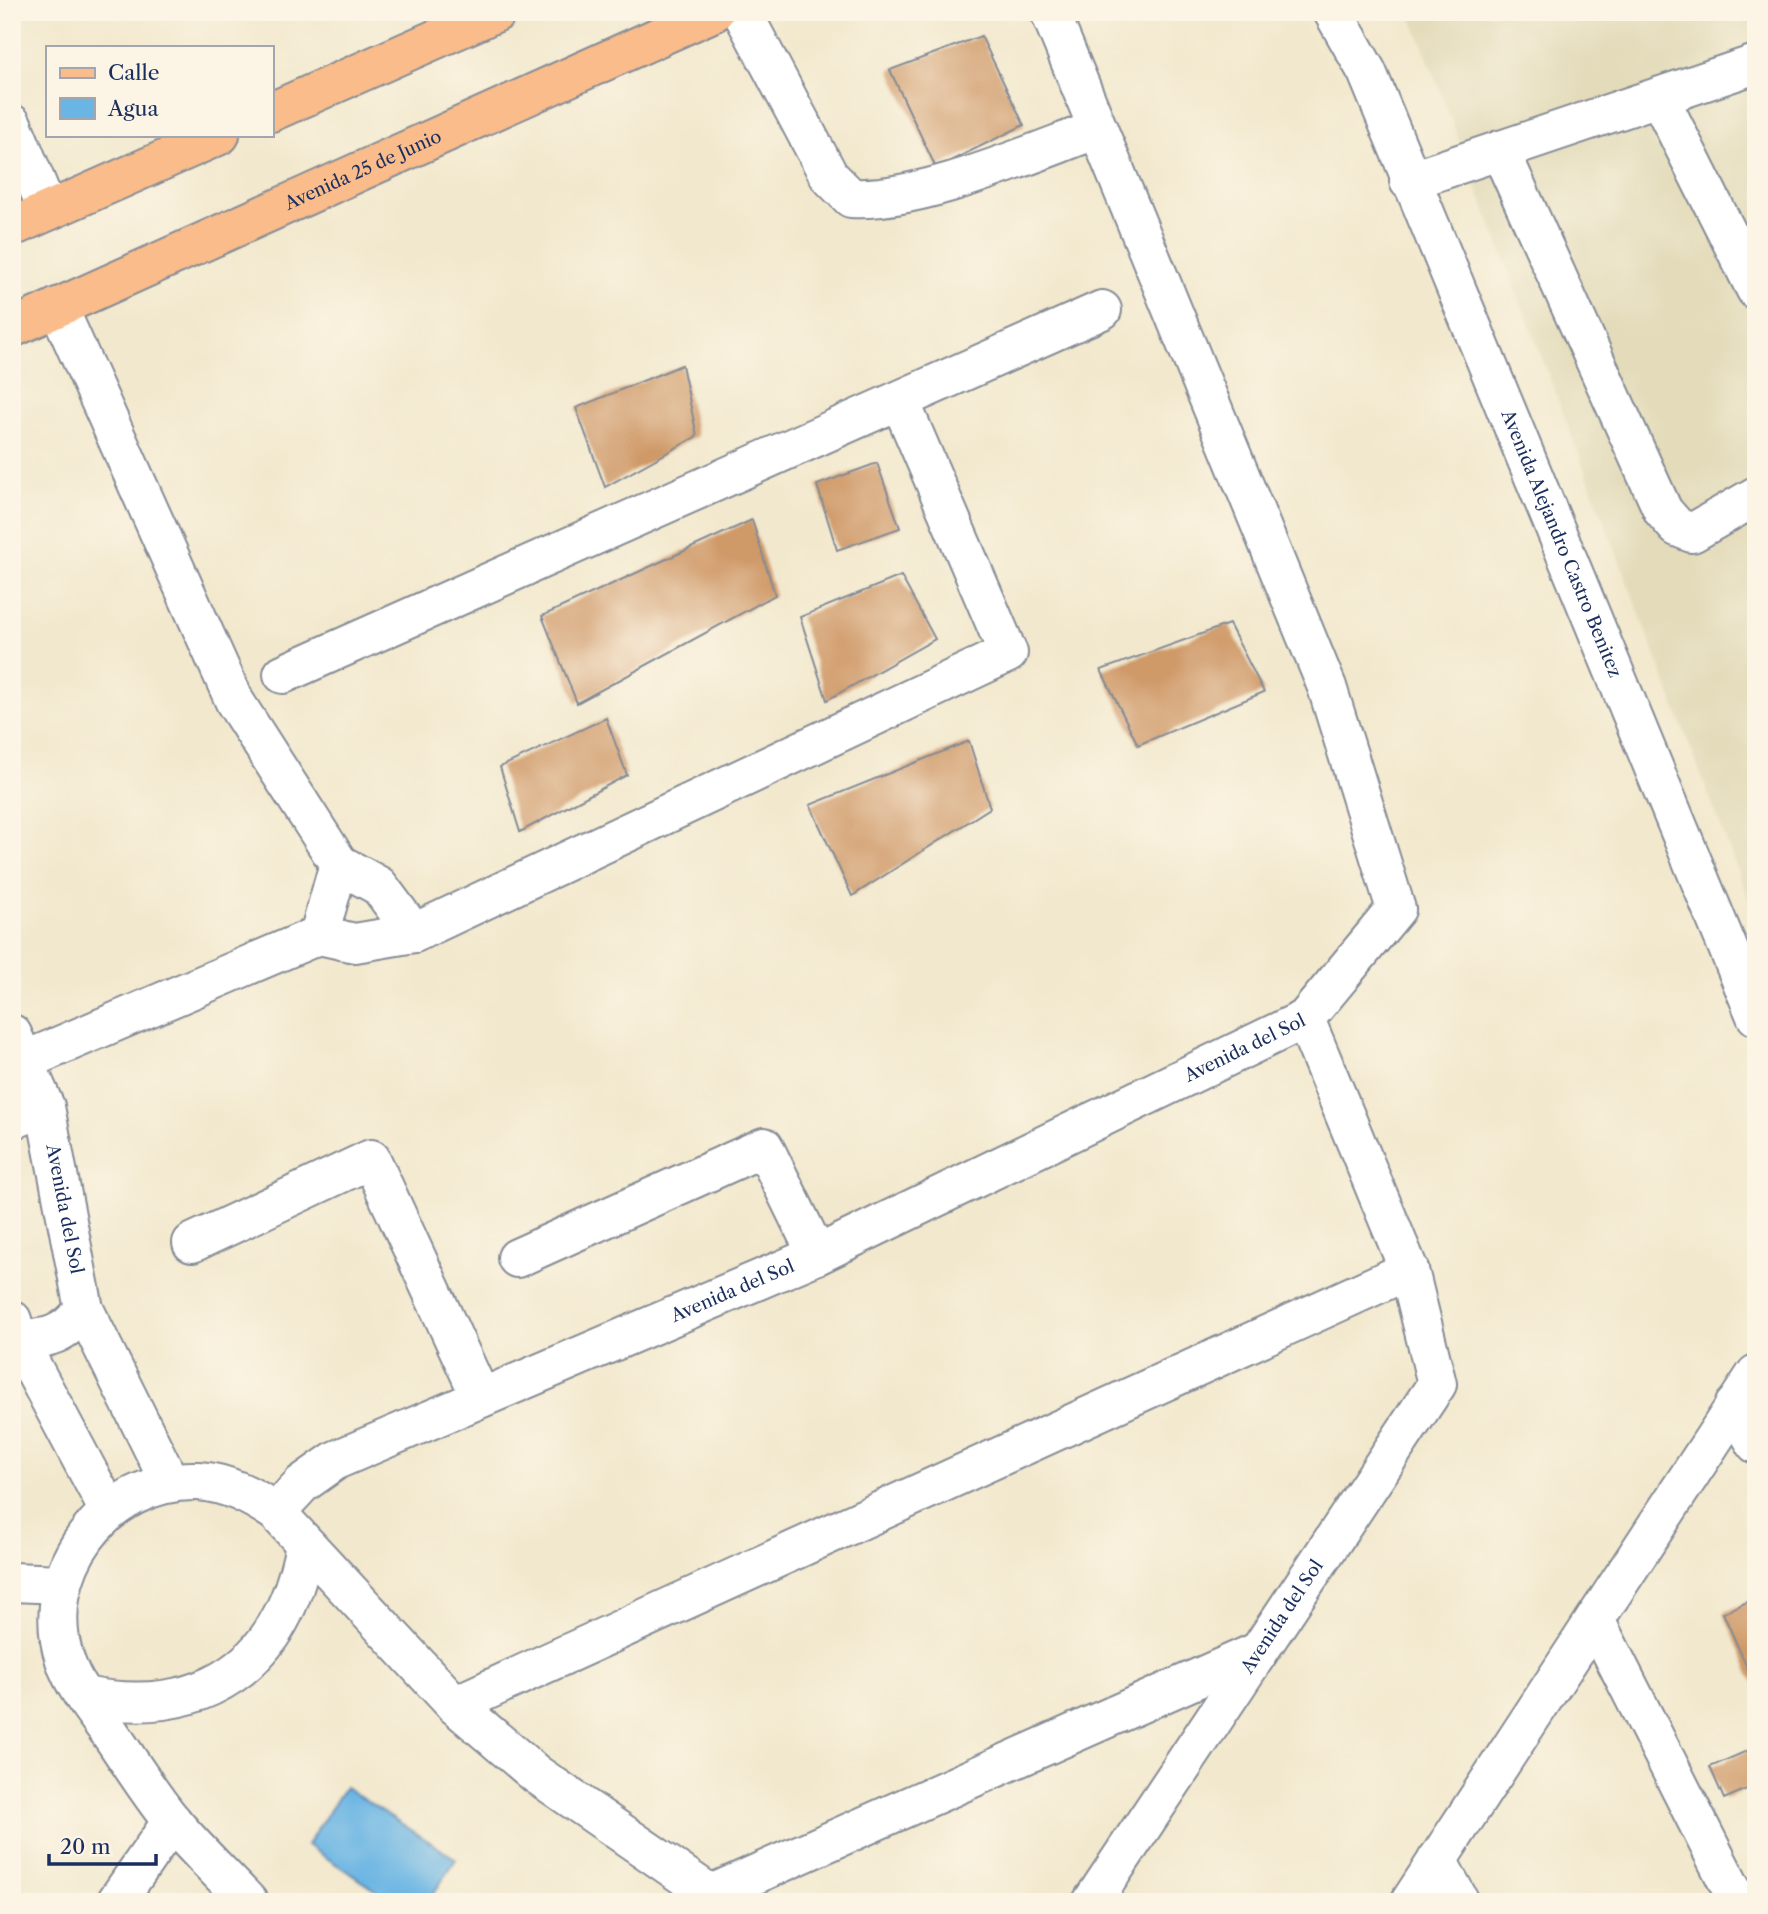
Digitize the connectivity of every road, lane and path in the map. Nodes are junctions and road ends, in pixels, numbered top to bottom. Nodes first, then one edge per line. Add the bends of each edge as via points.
1 (498, 12) edge
2 (714, 12) edge
3 (742, 12) edge
4 (1050, 12) edge
5 (1332, 12) edge
6 (1360, 12) edge
7 (1756, 64) edge
8 (1367, 72) junction
9 (1659, 97) junction
10 (273, 111) edge
11 (12, 124) edge
12 (1098, 129) junction
13 (218, 136) edge
14 (1500, 150) junction
15 (1409, 180) junction
16 (48, 211) junction
17 (12, 227) edge
18 (1756, 290) edge
19 (58, 307) junction
20 (1102, 310) dead end
21 (12, 328) edge
22 (900, 401) junction
23 (1756, 496) edge
24 (283, 674) dead end
25 (339, 864) junction
26 (414, 933) junction
27 (319, 935) junction
28 (1756, 1016) edge
29 (1305, 1019) junction
30 (18, 1048) edge
31 (29, 1114) edge
32 (192, 1243) dead end
33 (817, 1255) junction
34 (517, 1258) dead end
35 (1409, 1270) junction
36 (84, 1309) junction
37 (15, 1329) edge
38 (1756, 1374) edge
39 (481, 1398) junction
40 (1734, 1406) junction
41 (1756, 1444) edge
42 (170, 1483) junction
43 (109, 1511) junction
44 (276, 1512) junction
45 (305, 1545) junction
46 (12, 1582) edge
47 (62, 1584) junction
48 (1595, 1620) junction
49 (1259, 1651) junction
50 (84, 1696) junction
51 (455, 1705) junction
52 (172, 1821) junction
53 (1437, 1860) junction
54 (717, 1898) edge
55 (116, 1902) edge
56 (248, 1902) edge
57 (1092, 1902) edge
58 (1410, 1902) edge
59 (1460, 1902) edge
60 (1738, 1902) edge

1 - 10 main road
2 - 19 main road, Avenida 25 de Junio
3 - 12 street via 829,176 851,198 880,200 973,174
4 - 12 street
5 - 8 street, Avenida Alejandro Castro Benitez
6 - 8 street, Avenida Alejandro Castro Benitez
7 - 9 street
8 - 15 street, Avenida Alejandro Castro Benitez
9 - 14 street
9 - 18 street
11 - 16 street
12 - 29 street via 1327,687 1396,909
13 - 16 main road
14 - 15 street
14 - 23 street via 1663,511 1677,527 1692,533
15 - 28 street, Avenida Alejandro Castro Benitez
16 - 17 main road
19 - 21 main road, Avenida 25 de Junio
19 - 25 street via 235,702
20 - 22 street
22 - 24 street
22 - 26 street via 1008,653
25 - 26 street via 379,886
25 - 27 street
26 - 27 street via 355,943
27 - 30 street
29 - 33 street, Avenida del Sol
29 - 35 street, Avenida del Sol
30 - 31 street, Avenida del Sol
31 - 36 street, Avenida del Sol
32 - 39 street via 371,1159
33 - 34 street via 764,1147
33 - 39 street, Avenida del Sol
35 - 49 street, Avenida del Sol via 1437,1384
35 - 51 street
36 - 37 street via 73,1325 56,1336 36,1340
36 - 42 street, Avenida del Sol
37 - 43 street
38 - 40 street
39 - 44 street, Avenida del Sol via 336,1460 302,1483
40 - 41 street
40 - 48 street
42 - 43 street via 138,1493
42 - 44 street via 226,1486 253,1496
43 - 47 street via 79,1543
44 - 45 street
45 - 50 street via 298,1583 283,1618 260,1649 231,1674 197,1692 160,1702 122,1703
45 - 51 street
46 - 47 street
47 - 50 street via 57,1623 65,1661
48 - 53 street
48 - 60 street
49 - 54 street
49 - 57 street, Avenida del Sol
50 - 52 street
51 - 54 street via 536,1774
52 - 55 street
52 - 56 street
53 - 58 street
53 - 59 street

